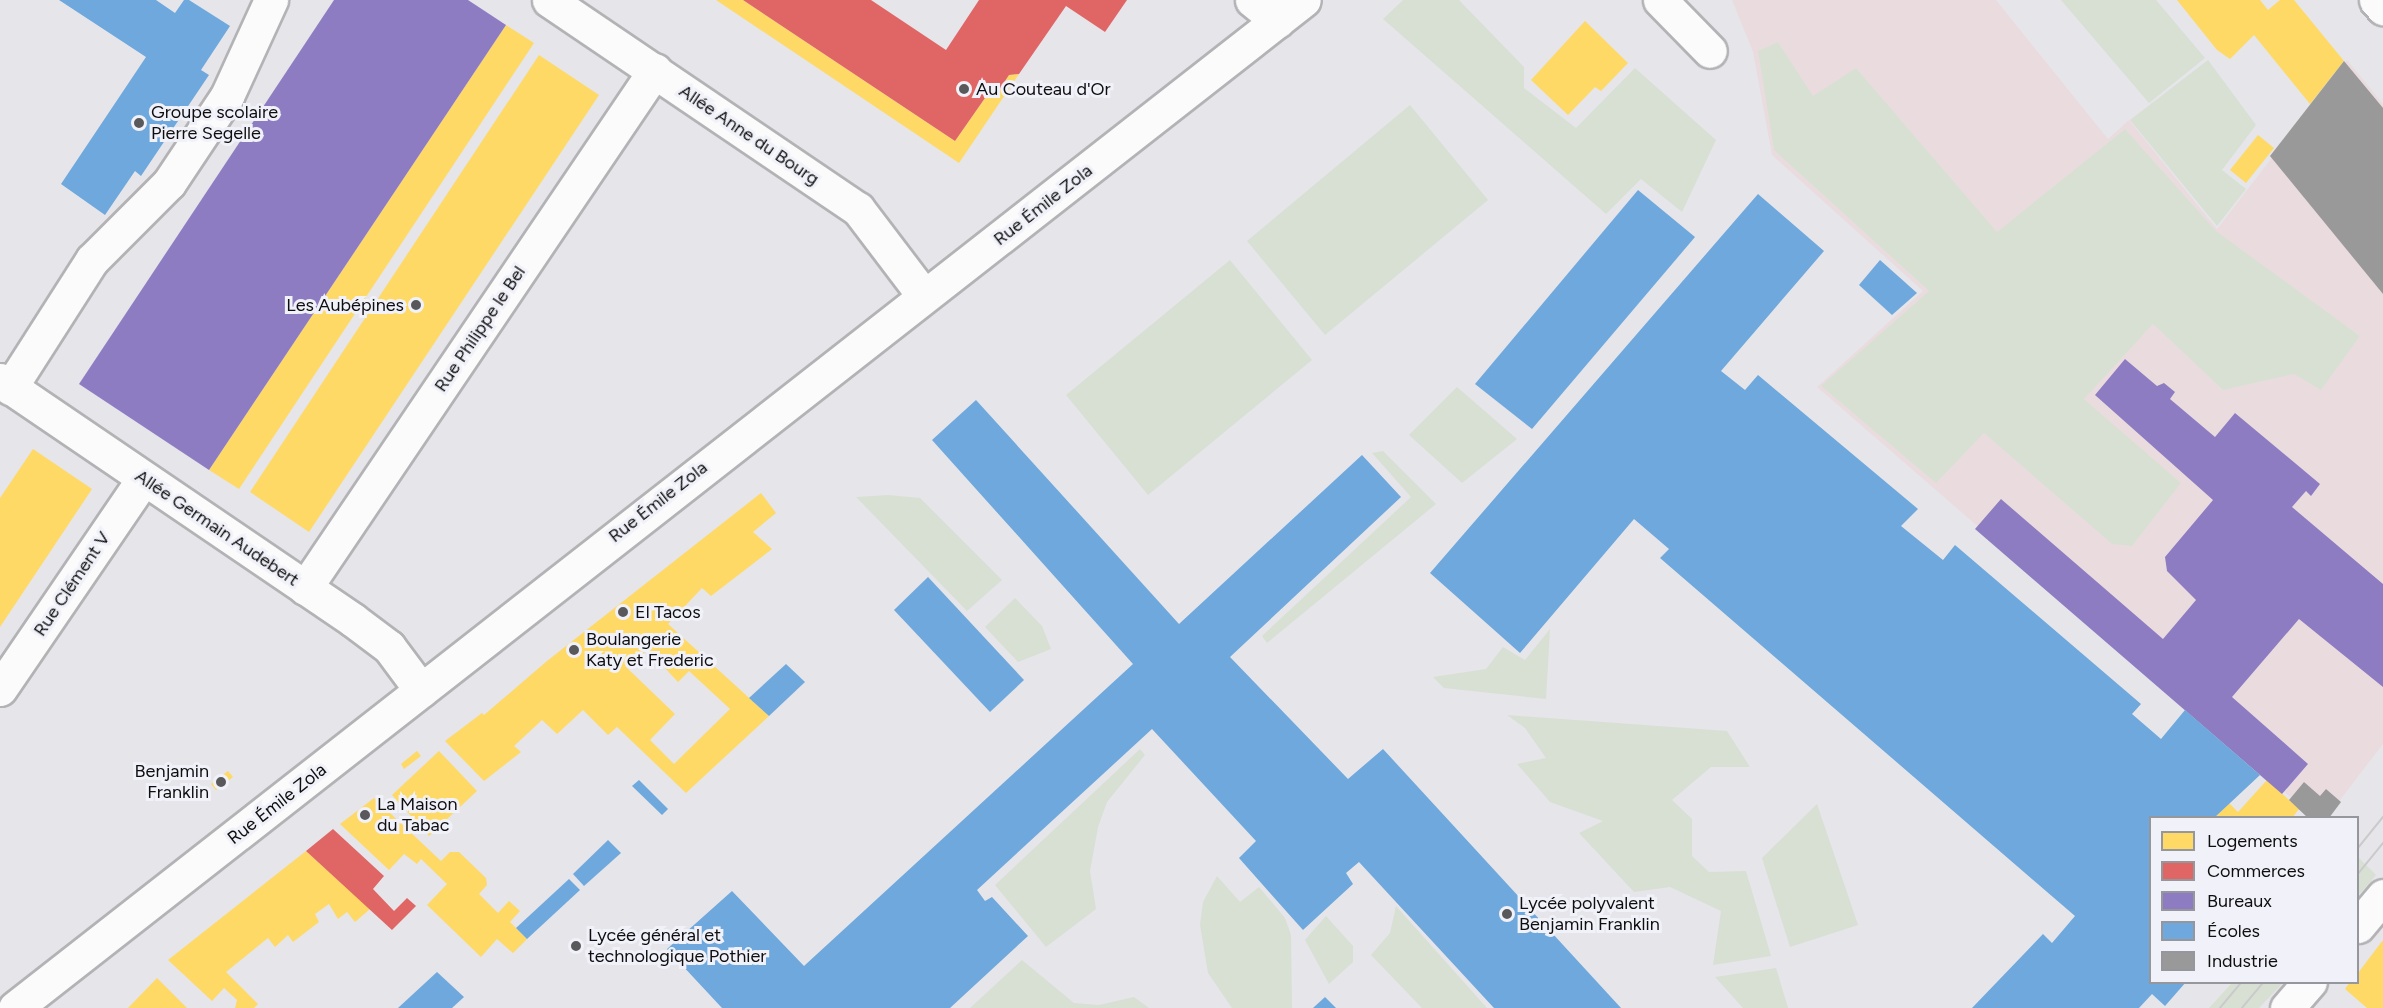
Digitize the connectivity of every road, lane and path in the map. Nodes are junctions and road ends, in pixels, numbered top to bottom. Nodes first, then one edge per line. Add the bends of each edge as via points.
1 (271, 0) edge
2 (549, 0) edge
3 (1252, 0) edge
4 (1304, 0) edge
5 (1660, 0) edge
6 (2376, 0) edge
7 (2383, 8) edge
8 (1278, 21) junction
9 (1710, 51) dead end
10 (655, 70) junction
11 (924, 296) junction
12 (5, 384) edge
13 (144, 478) junction
14 (305, 588) junction
15 (0, 689) edge
16 (422, 690) junction
17 (2383, 896) edge
18 (2359, 925) edge
19 (2308, 984) edge
20 (15, 1008) edge
21 (2287, 1008) edge

1 - 12 street via 227,96 169,183 92,260
2 - 10 street, Allée Anne du Bourg
3 - 8 street
4 - 8 street, Rue Émile Zola
5 - 9 street
6 - 7 street
8 - 11 street, Rue Émile Zola
10 - 11 street, Allée Anne du Bourg via 858,209
10 - 14 street, Rue Philippe le Bel
11 - 16 street, Rue Émile Zola
12 - 13 street, Allée Germain Audebert
13 - 14 street, Allée Germain Audebert
13 - 15 street, Rue Clément V
14 - 16 street, Allée Germain Audebert via 389,647
16 - 20 street, Rue Émile Zola
17 - 18 street
19 - 21 street

